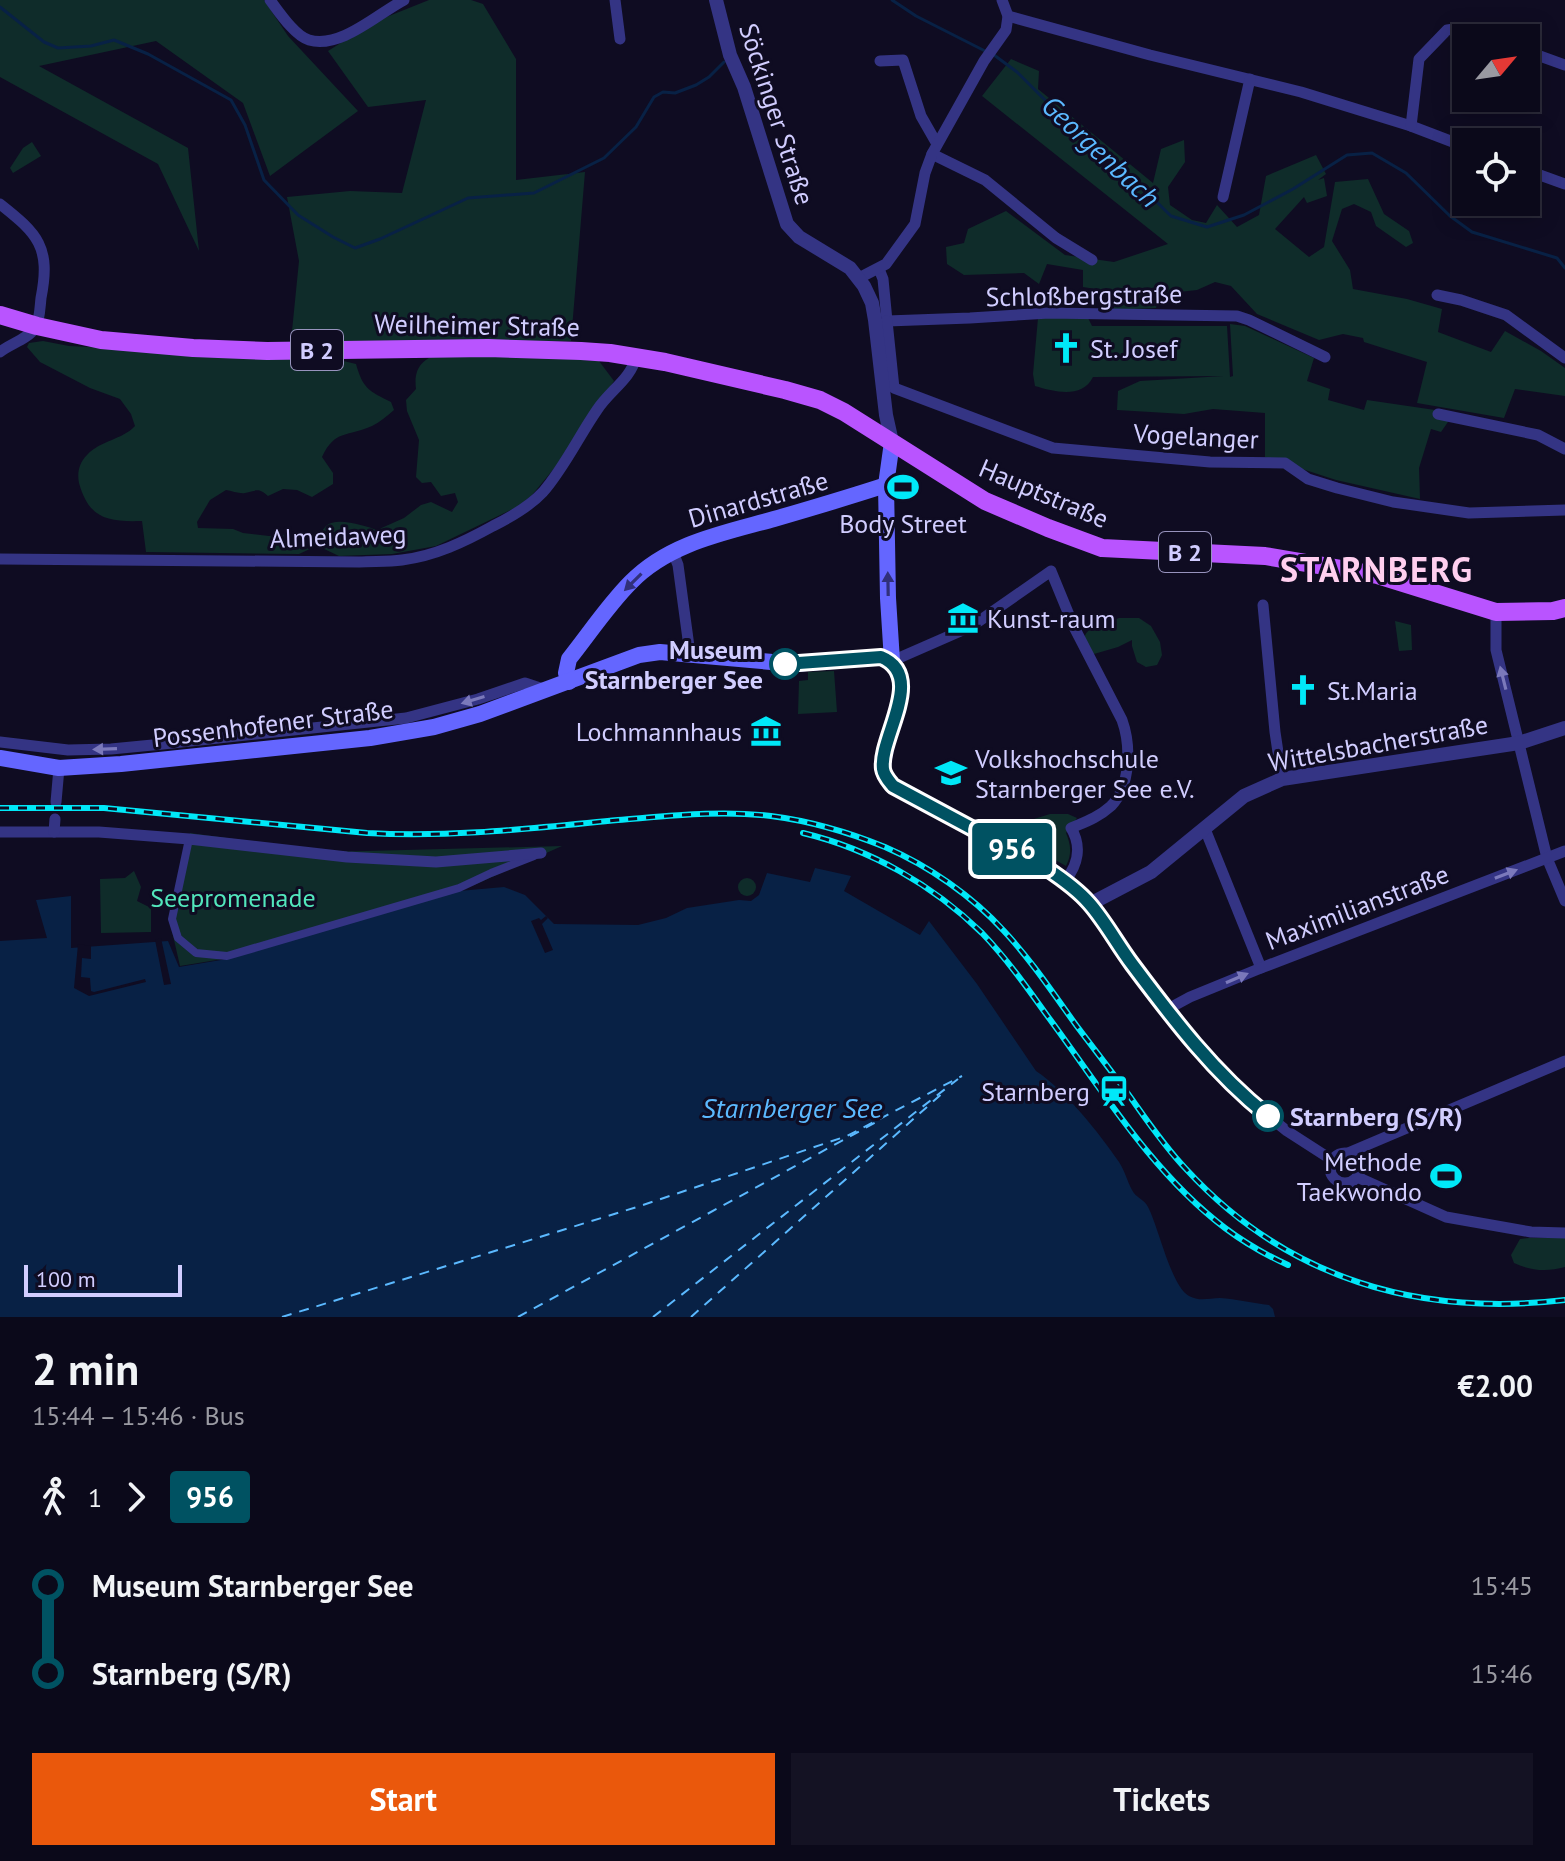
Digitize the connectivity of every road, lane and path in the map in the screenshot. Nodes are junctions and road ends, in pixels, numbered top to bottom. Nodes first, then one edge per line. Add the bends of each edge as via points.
1 (270, 0) edge
2 (404, 0) edge
3 (615, 0) edge
4 (716, 0) edge
5 (1002, 0) edge
6 (1008, 16) junction
7 (1452, 29) edge
8 (620, 39) dead end
9 (1540, 56) edge
10 (880, 61) dead end
11 (1565, 65) edge
12 (1250, 79) junction
13 (1411, 126) junction
14 (1452, 142) edge
15 (935, 149) junction
16 (1540, 175) edge
17 (1565, 184) edge
18 (1223, 197) dead end
19 (0, 204) edge
20 (1092, 260) dead end
21 (879, 269) junction
22 (859, 278) junction
23 (1437, 295) dead end
24 (0, 315) edge
25 (887, 321) junction
26 (37, 326) junction
27 (0, 352) edge
28 (636, 357) junction
29 (1325, 357) dead end
30 (1565, 358) edge
31 (1438, 414) dead end
32 (892, 442) junction
33 (1565, 449) edge
34 (886, 485) junction
35 (1565, 510) edge
36 (673, 552) junction
37 (0, 559) edge
38 (1263, 605) dead end
39 (1565, 608) edge
40 (1496, 612) junction
41 (690, 654) junction
42 (892, 661) junction
43 (569, 682) junction
44 (547, 690) junction
45 (1565, 728) edge
46 (0, 742) edge
47 (1519, 743) junction
48 (0, 758) edge
49 (59, 768) junction
50 (1282, 779) junction
51 (56, 802) dead end
52 (55, 819) dead end
53 (1205, 829) junction
54 (0, 832) edge
55 (54, 832) junction
56 (189, 839) junction
57 (1565, 851) edge
58 (541, 853) joint
59 (1547, 858) junction
60 (1065, 881) junction
61 (1565, 901) edge
62 (1090, 904) junction
63 (1261, 968) junction
64 (1166, 1010) junction
65 (1565, 1061) edge
66 (1348, 1153) junction
67 (1332, 1160) junction
68 (1357, 1177) junction
69 (1565, 1233) edge

1 - 2 street via 307,40 324,41 338,39
3 - 8 street
4 - 22 street, Söckinger Straße via 787,224
5 - 6 street
6 - 12 street
6 - 15 street via 1006,30
7 - 13 street via 1419,59
9 - 11 street
10 - 15 street via 903,60
12 - 13 street
12 - 18 street
13 - 14 street
15 - 20 street
15 - 21 street via 915,224
16 - 17 street
19 - 26 street via 33,232 45,259
21 - 22 street
21 - 25 street
22 - 32 street, Söckinger Straße via 872,303
23 - 30 street via 1506,315
24 - 26 main road, Weilheimer Straße / B 2
25 - 29 street, Schloßbergstraße via 1049,313 1237,316
25 - 35 street, Vogelanger via 894,388 1053,448 1285,463 1308,479 1337,488 1469,513
26 - 27 street
26 - 28 main road, Weilheimer Straße / B 2 via 101,340 193,348 488,348
28 - 32 main road, Weilheimer Straße / B 2 via 820,400
28 - 37 street, Almeidaweg via 633,371 600,405 543,491 514,515 445,550 404,560 359,562
31 - 33 street via 1538,435
32 - 34 main road
32 - 40 main road, Hauptstraße / B 2 via 985,501 1102,548 1291,560 1377,575
34 - 36 main road, Dinardstraße
42 -> 34 main road
36 - 41 street
36 -> 43 main road, Dinardstraße via 631,582 569,659
38 - 50 street
39 - 40 main road, Hauptstraße / B 2
47 -> 40 street via 1496,650
41 - 42 main road, Possenhofener Straße via 785,664 881,657
41 - 43 main road, Possenhofener Straße via 639,655
42 - 60 street via 902,682 883,764 885,776 893,786
42 - 60 street via 972,626 1051,571 1122,720 1129,750 1113,804 1071,828 1077,858
43 - 44 main road, Possenhofener Straße
44 -> 46 street, Possenhofener Straße via 525,683 406,718 111,749
44 - 49 main road, Possenhofener Straße via 434,727 370,738
45 - 47 street, Wittelsbacherstraße
47 - 50 street, Wittelsbacherstraße
47 - 59 street
48 - 49 main road, Possenhofener Straße
49 - 51 street
50 - 53 street, Wittelsbacherstraße via 1244,796
52 - 55 street
53 - 62 street, Wittelsbacherstraße via 1151,872
53 - 63 street
54 - 55 street
55 - 56 street
56 - 58 street via 436,862
56 - 58 street via 172,919 178,938 196,953 227,956 459,888
57 - 59 street, Maximilianstraße
59 - 61 street
63 -> 59 street, Maximilianstraße
60 - 62 street
62 - 64 street
64 -> 63 street, Maximilianstraße
64 - 67 street via 1245,1097
65 - 66 street
66 - 67 street
66 - 68 street via 1359,1163
67 - 68 street via 1334,1179 1349,1183
68 - 69 street via 1446,1217

